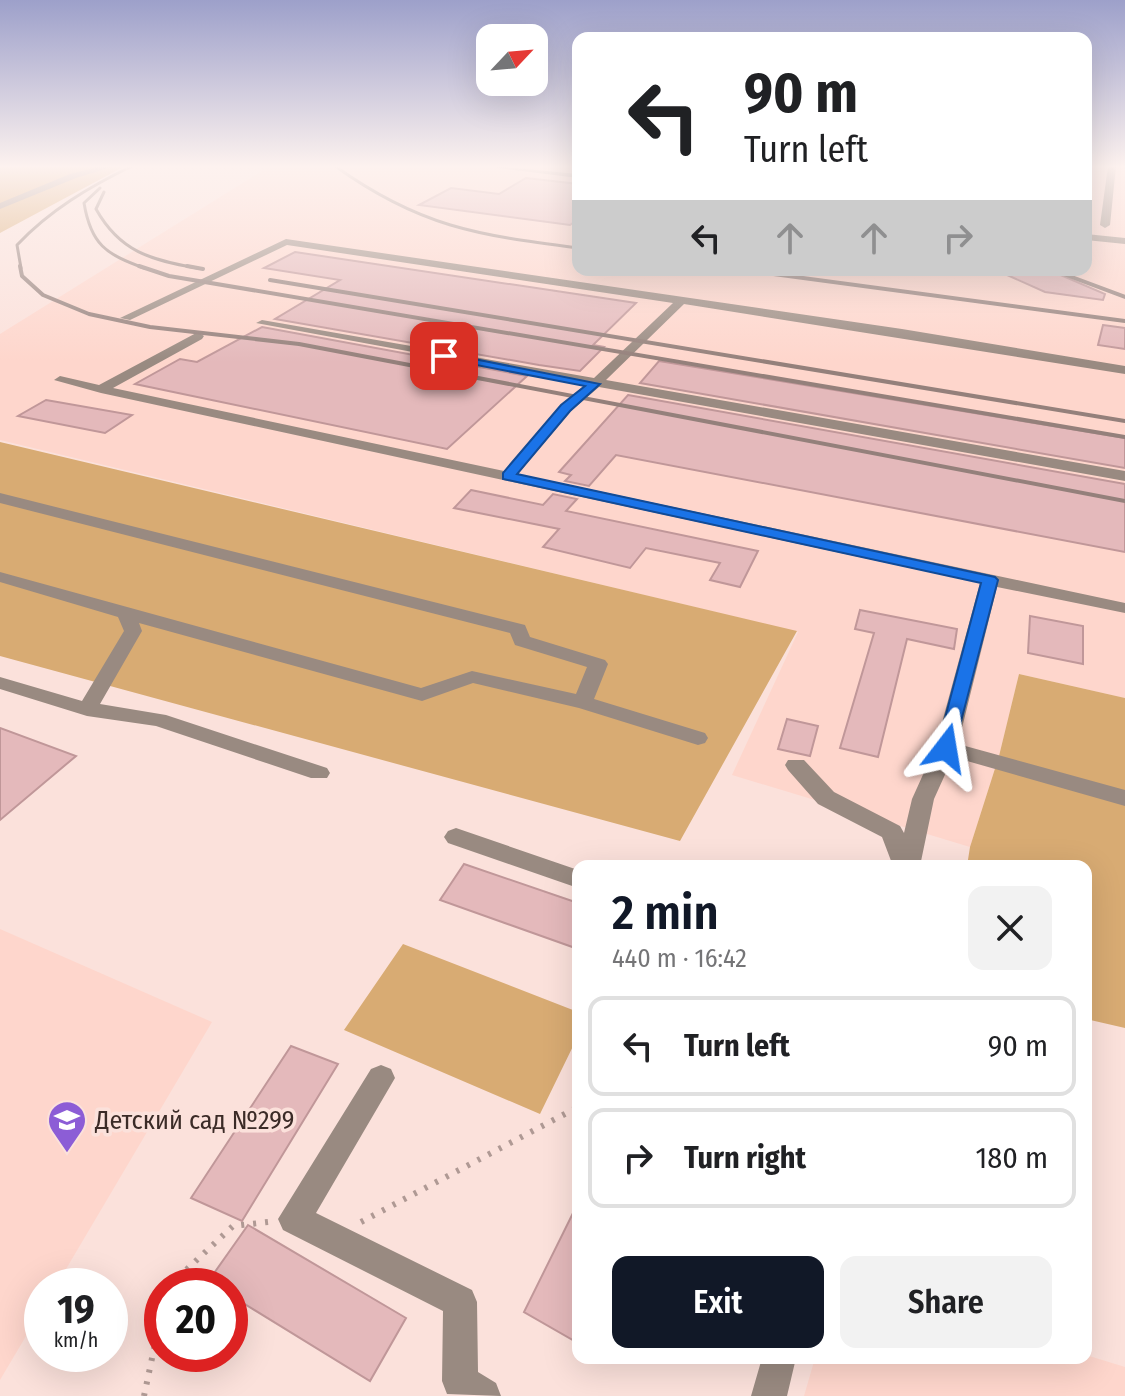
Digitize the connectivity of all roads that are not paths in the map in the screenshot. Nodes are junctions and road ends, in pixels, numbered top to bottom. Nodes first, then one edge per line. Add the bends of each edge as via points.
1 (1092, 238) edge
2 (1125, 241) edge
3 (681, 301) junction
4 (126, 318) dead end
5 (262, 323) dead end
6 (198, 336) dead end
7 (1125, 370) edge
8 (60, 380) dead end
9 (595, 384) junction
10 (101, 389) junction
11 (508, 476) junction
12 (1125, 476) edge
13 (0, 498) edge
14 (0, 577) edge
15 (990, 580) junction
16 (1125, 608) edge
17 (126, 614) junction
18 (0, 683) edge
19 (583, 702) junction
20 (87, 709) junction
21 (698, 738) dead end
22 (946, 748) junction
23 (796, 765) dead end
24 (319, 773) dead end
25 (1125, 798) edge
26 (456, 837) dead end
27 (904, 860) edge
28 (908, 860) edge
29 (572, 877) edge
30 (381, 1078) dead end
31 (777, 1364) edge
32 (483, 1396) edge
33 (769, 1396) edge

1 - 2 street
3 - 4 street via 286,242
3 - 7 street
3 - 9 street
5 - 9 street
6 - 10 street
8 - 10 street
9 - 11 street via 566,408
9 - 12 street
10 - 11 street
11 - 15 street
13 - 19 street via 518,629 522,641 598,664
14 - 17 street
15 - 16 street
15 - 22 street
17 - 19 street via 422,695 472,677
17 - 20 street via 133,631
18 - 20 street
19 - 21 street
20 - 24 street via 159,720
22 - 25 street
22 - 28 street via 923,799
23 - 27 street via 826,798 892,832
26 - 29 street
30 - 32 street via 294,1219 460,1302 460,1381
31 - 33 street

